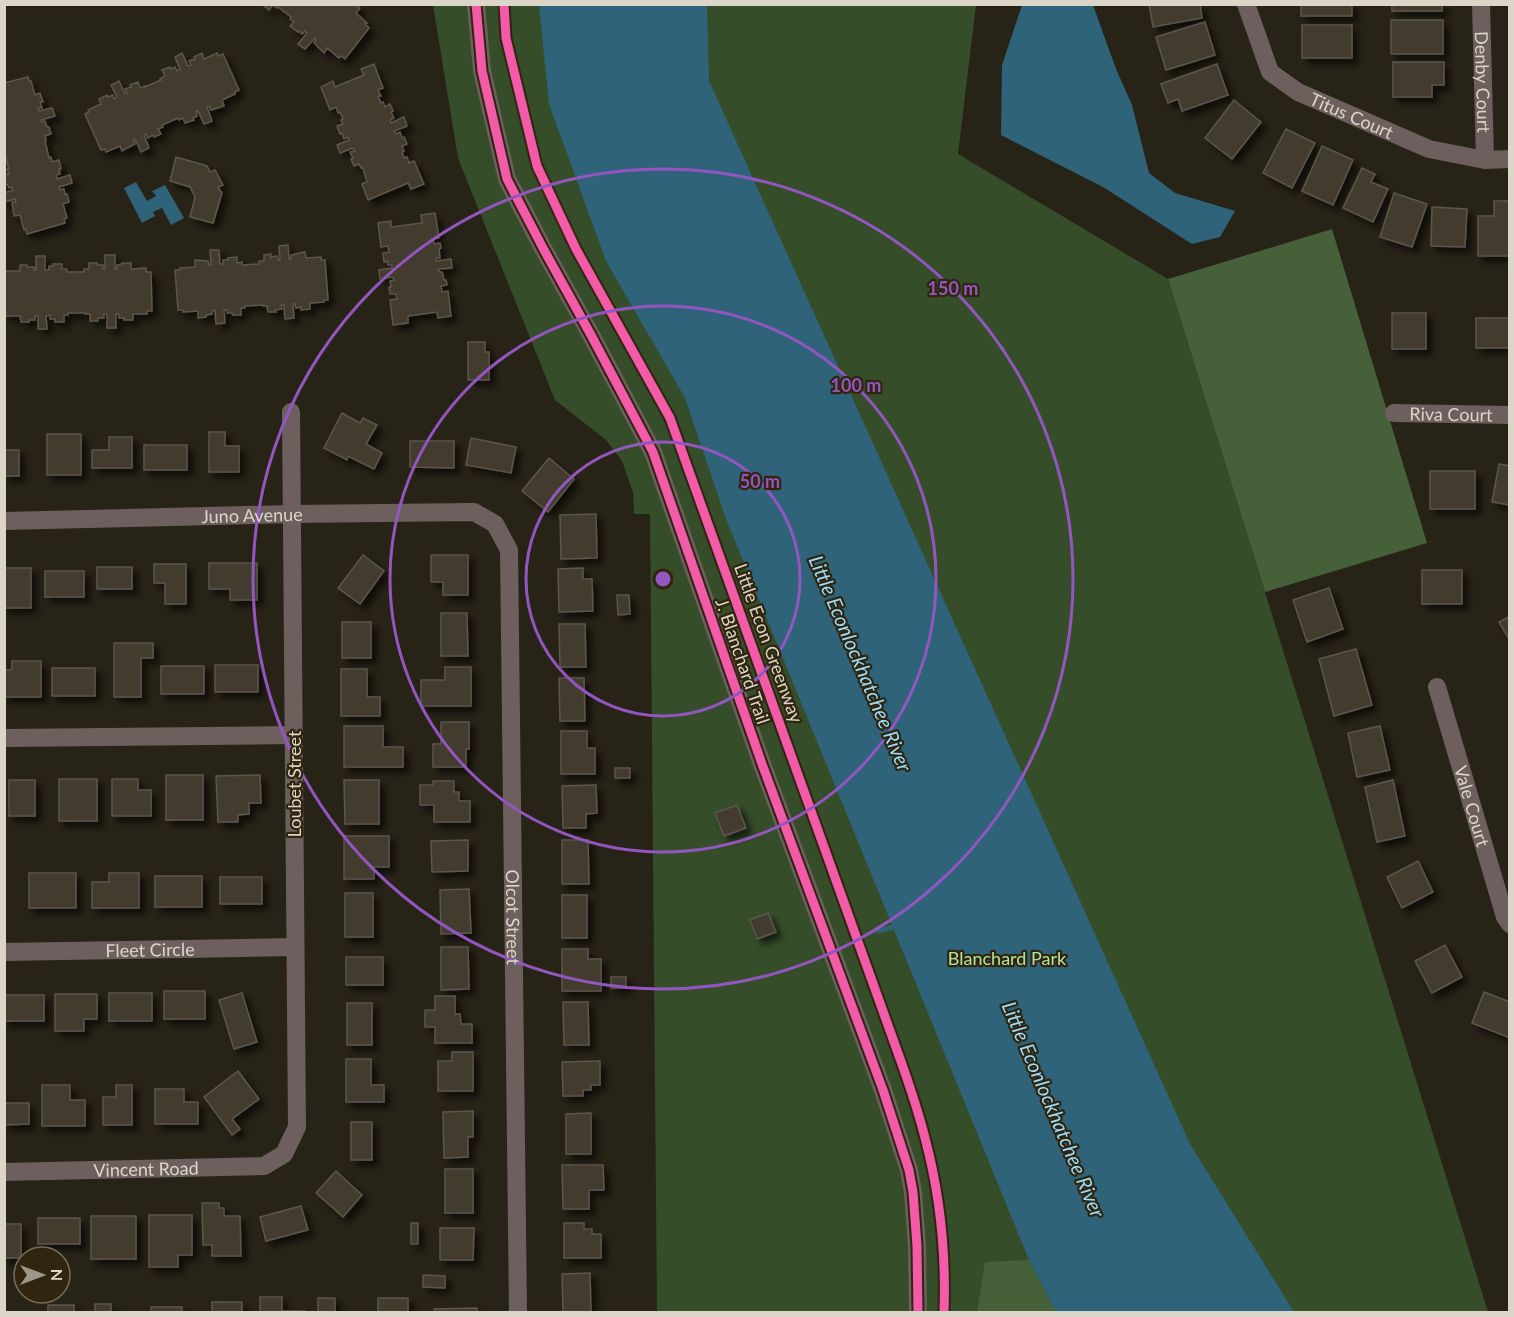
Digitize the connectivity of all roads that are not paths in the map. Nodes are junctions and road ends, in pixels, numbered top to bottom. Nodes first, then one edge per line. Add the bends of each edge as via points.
1 (476, 4) edge
2 (1246, 4) edge
3 (1481, 4) edge
4 (1509, 159) edge
5 (1485, 160) junction
6 (291, 412) dead end
7 (1394, 413) dead end
8 (1509, 415) edge
9 (292, 514) junction
10 (4, 521) edge
11 (495, 524) joint
12 (1437, 687) dead end
13 (294, 735) junction
14 (4, 738) edge
15 (1509, 924) edge
16 (296, 947) junction
17 (4, 952) edge
18 (284, 1154) joint
19 (4, 1172) edge
20 (518, 1312) edge
21 (918, 1312) edge

1 - 21 street, J. Blanchard Trail via 482,71 507,179 653,452 762,764 884,1090 914,1192
2 - 5 street, Titus Court via 1270,72 1298,92 1429,149
3 - 5 street, Denby Court
4 - 5 street, Titus Court
6 - 9 street, Loubet Street
7 - 8 street, Riva Court
9 - 10 street, Juno Avenue
9 - 11 street, Juno Avenue via 474,512
9 - 13 street, Loubet Street
11 - 20 street, Olcot Street via 509,550
12 - 15 street, Vale Court
13 - 14 street
13 - 16 street, Loubet Street
16 - 17 street, Fleet Circle
16 - 18 street, Loubet Street via 297,1127
18 - 19 street, Vincent Road via 264,1166

